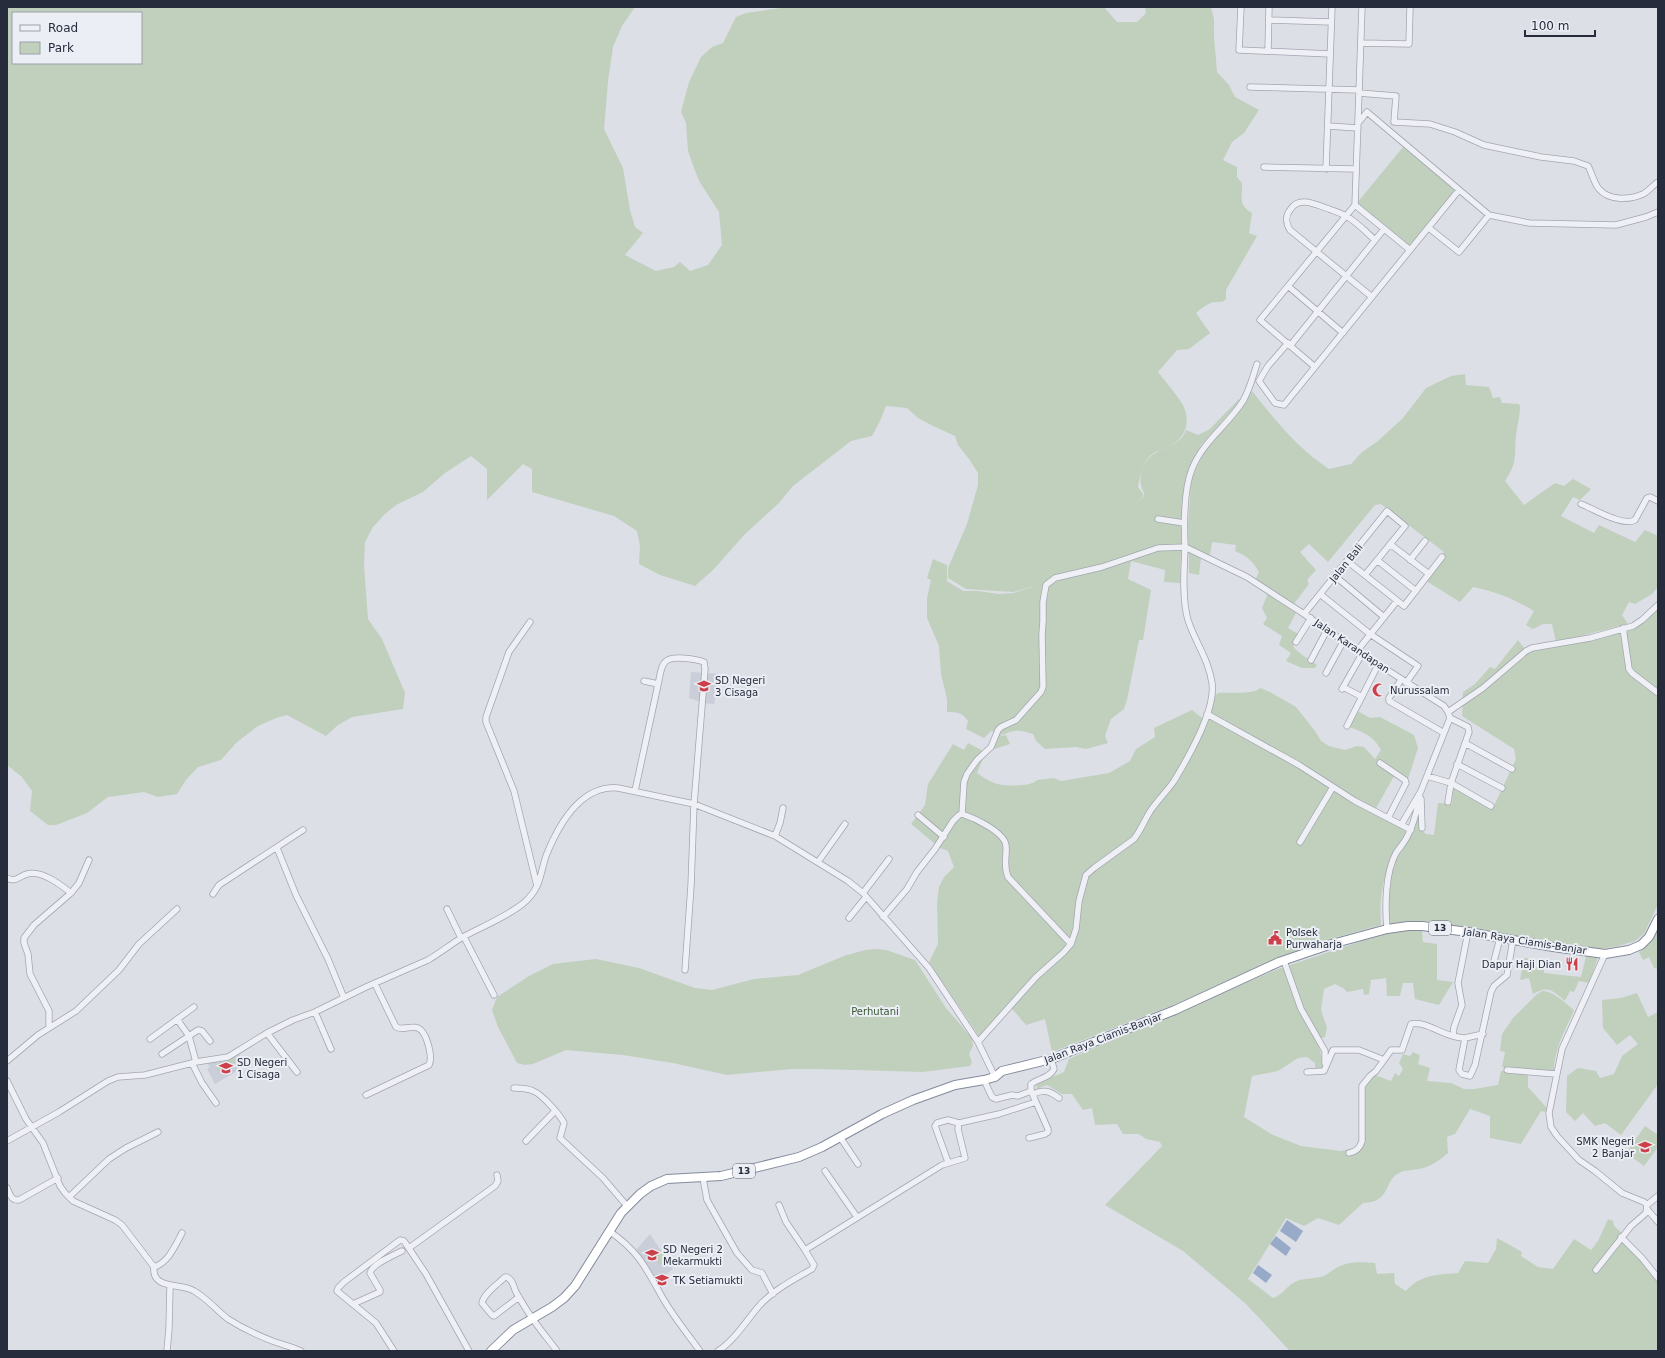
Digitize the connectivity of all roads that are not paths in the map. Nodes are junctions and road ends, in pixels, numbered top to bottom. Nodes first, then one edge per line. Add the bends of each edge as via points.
1 (1241, 7) edge
2 (1269, 7) edge
3 (1332, 7) edge
4 (1362, 7) edge
5 (1410, 7) edge
6 (1269, 20) junction
7 (1331, 22) junction
8 (1361, 43) junction
9 (1268, 52) junction
10 (1330, 54) junction
11 (1250, 87) dead end
12 (1329, 89) junction
13 (1359, 92) junction
14 (1359, 105) junction
15 (1367, 112) junction
16 (1328, 126) junction
17 (1358, 126) junction
18 (1264, 167) dead end
19 (1326, 169) junction
20 (1356, 169) junction
21 (1658, 182) edge
22 (1460, 190) junction
23 (1355, 205) junction
24 (1658, 212) edge
25 (1346, 215) junction
26 (1489, 215) junction
27 (1429, 228) junction
28 (1384, 229) junction
29 (1375, 240) junction
30 (1410, 250) junction
31 (1316, 251) junction
32 (1346, 276) junction
33 (1288, 286) junction
34 (1372, 297) junction
35 (1318, 311) junction
36 (1343, 333) junction
37 (1289, 345) junction
38 (1257, 364) dead end
39 (1315, 367) junction
40 (1658, 501) edge
41 (1581, 504) dead end
42 (1158, 519) dead end
43 (1184, 523) junction
44 (1425, 541) dead end
45 (1390, 544) junction
46 (1185, 547) junction
47 (1442, 558) dead end
48 (1377, 560) junction
49 (1410, 560) junction
50 (1347, 561) junction
51 (1428, 574) junction
52 (1365, 575) junction
53 (1335, 576) junction
54 (1416, 591) junction
55 (1320, 594) junction
56 (1397, 601) junction
57 (1658, 604) edge
58 (1304, 614) junction
59 (1384, 617) junction
60 (1311, 618) junction
61 (530, 622) dead end
62 (1623, 628) junction
63 (1327, 630) junction
64 (1370, 634) junction
65 (1296, 642) dead end
66 (1343, 642) junction
67 (1359, 653) junction
68 (1310, 660) dead end
69 (1378, 665) junction
70 (1326, 672) dead end
71 (644, 681) dead end
72 (1403, 682) junction
73 (658, 684) junction
74 (1658, 693) edge
75 (1362, 697) junction
76 (1448, 712) junction
77 (1207, 714) junction
78 (1450, 718) junction
79 (1347, 726) dead end
80 (1444, 733) junction
81 (1465, 743) junction
82 (1380, 763) dead end
83 (1458, 764) junction
84 (1512, 768) dead end
85 (1427, 776) junction
86 (1451, 783) junction
87 (1333, 788) junction
88 (1502, 788) dead end
89 (635, 791) junction
90 (1421, 791) junction
91 (1448, 802) dead end
92 (694, 804) junction
93 (1492, 806) dead end
94 (783, 808) dead end
95 (962, 814) junction
96 (918, 815) dead end
97 (1388, 818) junction
98 (845, 824) dead end
99 (1401, 825) junction
100 (1422, 828) dead end
101 (304, 830) dead end
102 (1411, 830) junction
103 (775, 836) junction
104 (944, 837) junction
105 (1300, 842) dead end
106 (278, 848) junction
107 (89, 860) dead end
108 (889, 860) dead end
109 (818, 862) junction
110 (7, 878) edge
111 (537, 886) junction
112 (71, 893) junction
113 (213, 894) dead end
114 (864, 895) junction
115 (177, 909) dead end
116 (447, 909) dead end
117 (884, 917) junction
118 (849, 918) dead end
119 (1658, 919) edge
120 (1388, 929) junction
121 (1468, 932) junction
122 (463, 938) junction
123 (1500, 938) junction
124 (1513, 940) junction
125 (1071, 944) junction
126 (1605, 954) junction
127 (1284, 961) junction
128 (1493, 965) dead end
129 (685, 970) dead end
130 (375, 984) junction
131 (494, 996) dead end
132 (344, 998) junction
133 (194, 1007) dead end
134 (315, 1012) junction
135 (177, 1019) junction
136 (50, 1028) junction
137 (267, 1033) junction
138 (1483, 1034) junction
139 (189, 1036) junction
140 (1453, 1036) junction
141 (1465, 1038) junction
142 (150, 1039) dead end
143 (210, 1041) dead end
144 (978, 1042) junction
145 (331, 1049) dead end
146 (162, 1054) dead end
147 (1051, 1059) junction
148 (1384, 1060) junction
149 (7, 1061) edge
150 (194, 1062) junction
151 (1507, 1070) dead end
152 (1324, 1071) junction
153 (297, 1072) dead end
154 (1307, 1072) dead end
155 (1556, 1074) junction
156 (995, 1077) junction
157 (984, 1080) junction
158 (7, 1081) edge
159 (514, 1088) dead end
160 (1032, 1092) junction
161 (366, 1095) dead end
162 (1059, 1098) dead end
163 (1036, 1102) junction
164 (216, 1103) dead end
165 (555, 1111) junction
166 (959, 1123) junction
167 (32, 1127) junction
168 (158, 1132) dead end
169 (840, 1137) junction
170 (1029, 1138) dead end
171 (7, 1141) edge
172 (526, 1141) dead end
173 (1349, 1153) dead end
174 (948, 1162) junction
175 (858, 1164) dead end
176 (825, 1171) dead end
177 (497, 1175) dead end
178 (58, 1178) junction
179 (703, 1178) junction
180 (7, 1188) edge
181 (68, 1196) junction
182 (1658, 1196) edge
183 (626, 1206) junction
184 (780, 1206) dead end
185 (1647, 1207) junction
186 (857, 1217) junction
187 (1658, 1222) edge
188 (609, 1231) junction
189 (182, 1233) dead end
190 (1621, 1237) junction
191 (409, 1248) junction
192 (805, 1250) junction
193 (402, 1251) dead end
194 (154, 1267) junction
195 (1596, 1270) dead end
196 (1658, 1278) edge
197 (170, 1286) junction
198 (773, 1294) junction
199 (519, 1297) junction
200 (353, 1304) junction
201 (532, 1318) junction
202 (167, 1351) edge
203 (301, 1351) edge
204 (394, 1351) edge
205 (469, 1351) edge
206 (491, 1351) edge
207 (557, 1351) edge
208 (700, 1351) edge
209 (718, 1351) edge

1 - 9 street via 1239,50
2 - 6 street
3 - 7 street
4 - 8 street
5 - 8 street via 1409,44
6 - 7 street
6 - 9 street
7 - 10 street
8 - 13 street
9 - 10 street
10 - 12 street
11 - 12 street
12 - 13 street
12 - 16 street
13 - 14 street
13 - 21 street via 1396,96 1394,122 1430,124 1484,145 1574,161 1588,166 1599,189 1609,197 1639,196
14 - 15 street
14 - 17 street
15 - 17 street
15 - 22 street
16 - 17 street
16 - 19 street
17 - 20 street
18 - 19 street
19 - 20 street
20 - 23 street
22 - 26 street
22 - 27 street
23 - 25 street
23 - 28 street
24 - 26 street via 1616,225 1529,222
25 - 29 street
25 - 31 street
25 - 31 street via 1307,202 1291,208 1286,218 1288,228
26 - 27 street via 1459,252
27 - 30 street
28 - 29 street
28 - 30 street
29 - 32 street
30 - 34 street
31 - 32 street
31 - 33 street
32 - 34 street
32 - 35 street
33 - 35 street
33 - 37 street via 1260,320
34 - 36 street
35 - 36 street
35 - 37 street
36 - 39 street
37 - 39 street
37 - 39 street via 1268,366 1259,380 1275,403 1284,405
38 - 43 street via 1243,401 1204,447 1192,468
40 - 41 street via 1647,498 1638,516 1632,521 1624,521
42 - 43 street
43 - 46 street
44 - 49 street
45 - 48 street
45 - 49 street
45 - 50 street, Jalan Bali via 1405,526 1387,511
46 - 58 street, Jalan Karandapan via 1247,577
46 - 77 street via 1188,620 1207,661 1212,683 1213,696
46 - 95 street via 1146,551 1123,561 1055,578 1046,585 1042,635 1043,687 1016,720 1001,726 991,747 967,774
47 - 51 street
48 - 52 street
48 - 54 street
49 - 51 street
50 - 52 street
50 - 53 street, Jalan Bali
51 - 54 street
52 - 56 street
53 - 55 street, Jalan Bali
53 - 59 street
54 - 56 street via 1404,606
55 - 58 street, Jalan Bali
55 - 64 street
56 - 59 street
57 - 62 street via 1642,620 1633,626
58 - 60 street, Jalan Karandapan
59 - 64 street
60 - 63 street, Jalan Karandapan
60 - 65 street
61 - 111 street via 509,652 486,722 514,791
62 - 74 street via 1629,669
62 - 76 street via 1590,638 1526,650 1483,688
63 - 66 street, Jalan Karandapan
63 - 68 street
64 - 67 street
64 - 72 street via 1418,666
66 - 67 street, Jalan Karandapan
66 - 70 street
67 - 69 street, Jalan Karandapan
67 - 75 street via 1342,688
69 - 72 street, Jalan Karandapan
69 - 75 street
71 - 73 street
72 - 76 street, Jalan Karandapan via 1444,706
72 - 80 street via 1389,698 1390,702
73 - 89 street
73 - 92 street via 664,663 670,658 704,662 701,735
75 - 79 street
76 - 78 street
77 - 87 street via 1298,765
77 - 125 street via 1174,780 1134,839 1086,875
78 - 80 street
78 - 81 street via 1468,727
80 - 85 street
81 - 83 street
81 - 84 street
82 - 97 street via 1406,783
83 - 86 street
83 - 88 street
85 - 86 street
85 - 90 street
86 - 91 street
86 - 93 street
87 - 97 street
87 - 105 street
89 - 92 street
89 - 111 street via 613,787 601,788 586,796 565,820 546,857
90 - 99 street
90 - 100 street
90 - 102 street
92 - 103 street
92 - 129 street
94 - 103 street
95 - 104 street via 953,822
95 - 125 street via 1002,836 1006,847 1005,869 1008,877
96 - 104 street
97 - 99 street
98 - 109 street
99 - 102 street
101 - 106 street
102 - 120 street via 1392,863 1385,911
103 - 109 street
104 - 117 street via 904,894
106 - 113 street via 220,885
106 - 132 street via 296,895
107 - 112 street via 79,883
108 - 114 street
109 - 114 street via 838,873
110 - 112 street via 17,880 27,874 41,876 58,882
111 - 122 street via 521,905
112 - 136 street via 34,925 24,938 30,974 49,1011
114 - 117 street
114 - 118 street
115 - 136 street via 139,944 103,987 76,1011
116 - 122 street
117 - 144 street via 929,968
119 - 126 highway, Jalan Raya Ciamis-Banjar / 13 via 1649,937 1641,945
120 - 121 highway, Jalan Raya Ciamis-Banjar / 13 via 1416,926
120 - 127 highway, Jalan Raya Ciamis-Banjar / 13 via 1332,944
121 - 123 highway, Jalan Raya Ciamis-Banjar / 13
121 - 140 street via 1458,983 1462,1002
122 - 130 street via 428,960
122 - 131 street
123 - 124 highway, Jalan Raya Ciamis-Banjar / 13
123 - 128 street
124 - 126 highway, Jalan Raya Ciamis-Banjar / 13
124 - 138 street via 1507,975 1491,992
125 - 144 street via 1036,977
126 - 155 street via 1562,1049
127 - 147 highway, Jalan Raya Ciamis-Banjar / 13 via 1175,1010
127 - 152 street via 1301,1009 1325,1051
130 - 132 street
130 - 161 street via 396,1026 418,1027 422,1031 430,1048 431,1058 429,1065
132 - 134 street
133 - 135 street
134 - 137 street
134 - 145 street
135 - 139 street
135 - 142 street
136 - 149 street
137 - 150 street via 231,1056
137 - 153 street
138 - 141 street
138 - 141 street via 1476,1065 1470,1076 1462,1074 1459,1070
139 - 143 street via 199,1030
139 - 146 street
139 - 150 street
140 - 141 street
140 - 148 street via 1424,1025 1411,1024 1402,1050 1391,1050
144 - 156 street
147 - 156 highway, Jalan Raya Ciamis-Banjar / 13 via 1002,1071
147 - 160 street via 1053,1072 1046,1078 1032,1083
148 - 152 street via 1359,1050 1333,1050
148 - 173 street via 1362,1086 1362,1141 1359,1148
150 - 164 street via 202,1083
150 - 167 street via 145,1075 118,1077 108,1081
151 - 155 street
152 - 154 street
155 - 185 street via 1549,1113 1551,1127 1557,1136 1579,1160 1622,1193 1644,1202
156 - 157 highway, Jalan Raya Ciamis-Banjar / 13
157 - 160 street via 992,1097 999,1100
157 - 169 highway, Jalan Raya Ciamis-Banjar / 13 via 955,1085 913,1100
158 - 167 street
159 - 165 street via 526,1088 536,1092
160 - 162 street via 1047,1091
160 - 163 street
163 - 166 street via 1000,1114
163 - 170 street via 1048,1132
165 - 172 street
165 - 183 street via 564,1123 560,1138 603,1178
166 - 174 street via 965,1158
166 - 174 street via 948,1120 941,1121 935,1126
167 - 171 street
167 - 178 street via 43,1143
168 - 181 street via 110,1159
169 - 175 street
169 - 179 highway, Jalan Raya Ciamis-Banjar / 13 via 785,1161 729,1175
174 - 186 street
176 - 186 street
177 - 191 street via 498,1181 495,1186
178 - 180 street via 19,1200 13,1200
178 - 181 street via 60,1186
179 - 183 highway, Jalan Raya Ciamis-Banjar / 13 via 667,1179 651,1186
179 - 198 street via 707,1200 737,1253 752,1270 762,1273
181 - 194 street via 73,1201 119,1222
182 - 185 street
183 - 188 highway, Jalan Raya Ciamis-Banjar / 13
184 - 192 street via 786,1222
185 - 187 street
185 - 190 street via 1646,1213
186 - 192 street
188 - 201 highway, Jalan Raya Ciamis-Banjar / 13 via 570,1293
188 - 208 street via 640,1257
189 - 194 street via 170,1255 163,1263
190 - 195 street
190 - 196 street
191 - 200 street via 400,1240 338,1288 338,1293
191 - 205 street
192 - 198 street via 814,1265 812,1269
193 - 200 street via 370,1270 380,1292
194 - 197 street via 154,1275
197 - 202 street
197 - 203 street via 194,1290 222,1315 241,1327
198 - 209 street
199 - 199 street via 513,1282 506,1276 482,1303 492,1315 496,1315
199 - 201 street
200 - 204 street via 376,1323
201 - 206 highway, Jalan Raya Ciamis-Banjar / 13 via 513,1330
201 - 207 street

